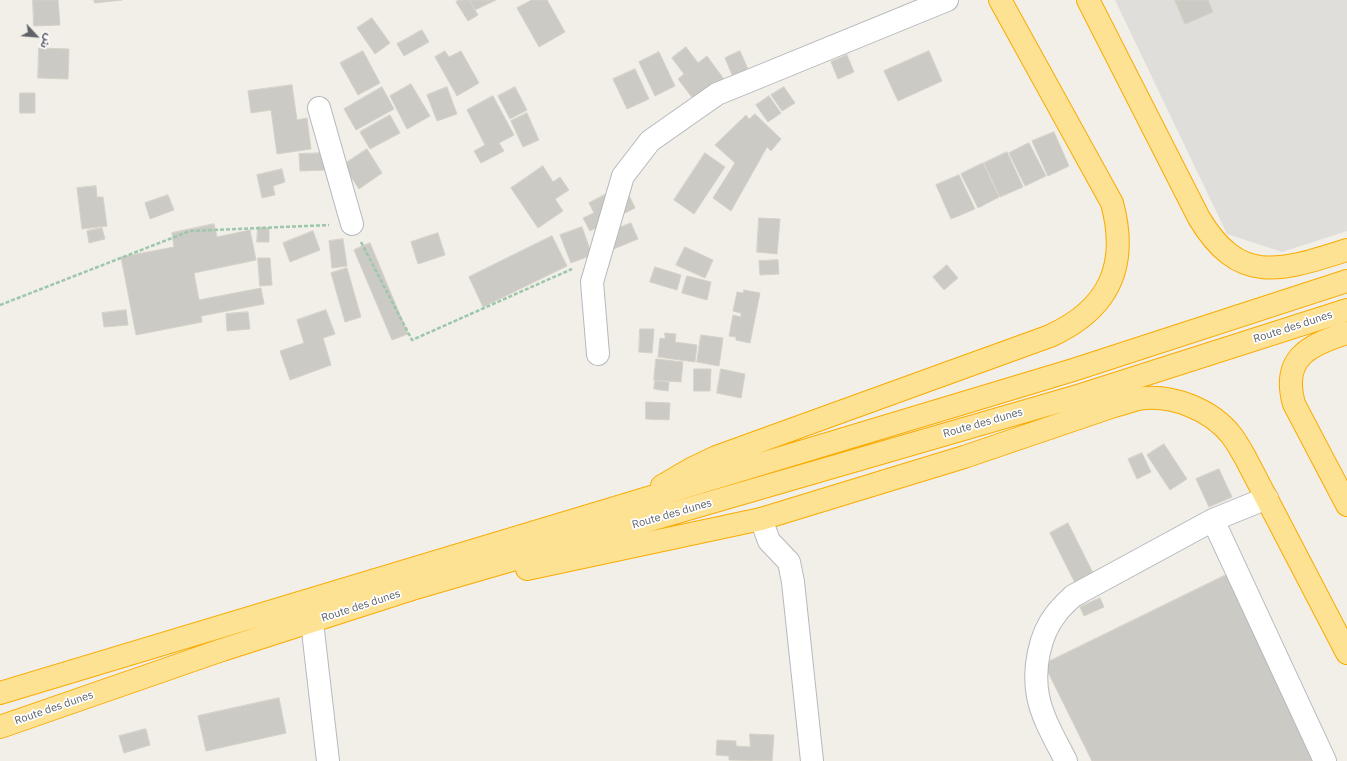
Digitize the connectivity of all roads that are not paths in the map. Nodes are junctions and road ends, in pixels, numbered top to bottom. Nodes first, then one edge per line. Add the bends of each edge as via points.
1 (947, 0) edge
2 (1000, 0) edge
3 (1088, 0) edge
4 (319, 108) dead end
5 (352, 224) road end
6 (1347, 250) edge
7 (1347, 281) edge
8 (1347, 310) edge
9 (1347, 333) edge
10 (598, 354) dead end
11 (1266, 498) junction
12 (645, 500) junction
13 (1347, 506) edge
14 (761, 519) junction
15 (1213, 520) junction
16 (412, 590) junction
17 (312, 622) junction
18 (1347, 653) edge
19 (0, 693) edge
20 (0, 727) edge
21 (328, 761) edge
22 (812, 761) edge
23 (1066, 761) edge
24 (1325, 761) edge

1 - 10 street via 717,94 650,141 623,176 592,282
2 - 12 highway via 1112,203 1118,226 1119,249 1114,272 1104,293 1090,312 1071,326 1050,336 716,457 668,482
3 - 6 highway via 1210,237 1225,252 1244,262 1264,268 1286,268
4 - 5 street
7 - 12 highway via 1073,370
8 - 16 highway, Route des dunes via 1081,395
9 - 13 highway via 1316,343 1306,350 1293,370 1291,393 1294,404
11 - 14 highway via 1231,435 1212,418 1190,406 1165,399 1139,399 964,457
11 - 15 street
11 - 18 highway
12 - 19 highway
14 - 16 highway via 536,568
14 - 22 street via 769,542 789,562
15 - 23 street via 1073,596 1055,614 1042,638 1037,667 1038,696 1047,722
15 - 24 street
16 - 17 highway, Route des dunes
17 - 20 highway, Route des dunes via 222,650
17 - 21 street

